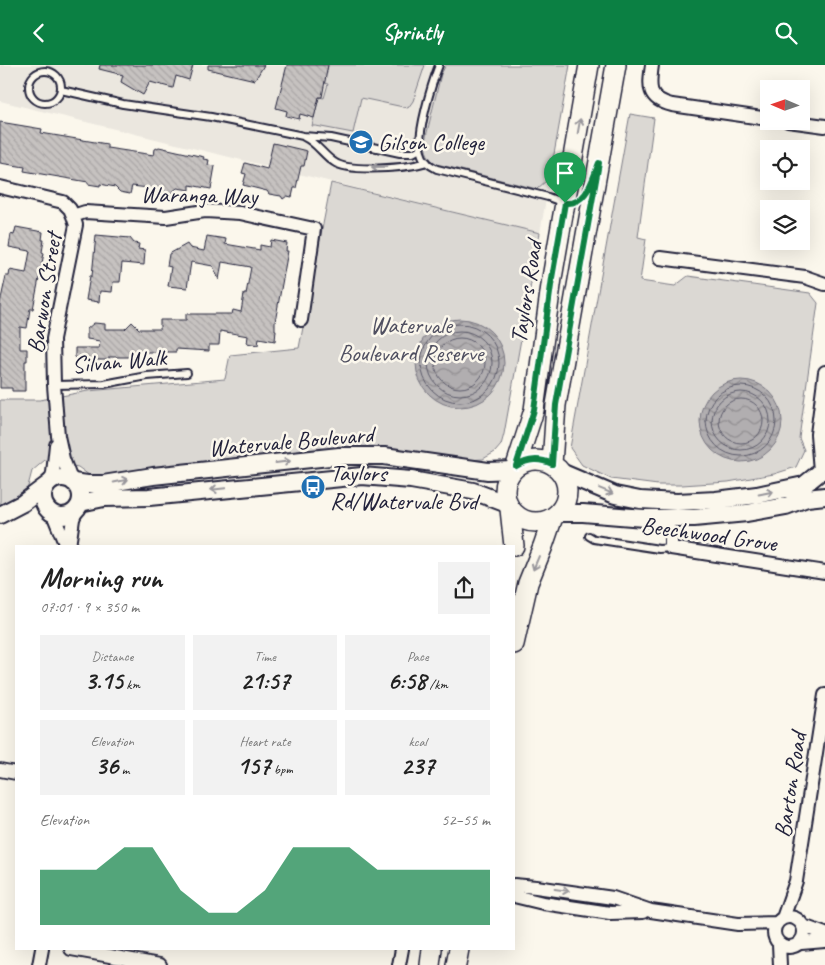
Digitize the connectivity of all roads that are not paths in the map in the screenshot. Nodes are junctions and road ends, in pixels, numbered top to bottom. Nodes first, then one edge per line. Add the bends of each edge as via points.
1 (439, 65) edge
2 (589, 65) edge
3 (616, 65) edge
4 (652, 65) edge
5 (61, 90) junction
6 (760, 118) edge
7 (810, 124) edge
8 (825, 126) edge
9 (303, 136) junction
10 (420, 149) junction
11 (427, 162) junction
12 (599, 163) junction
13 (0, 187) edge
14 (565, 203) junction
15 (73, 216) junction
16 (660, 258) dead end
17 (825, 284) edge
18 (301, 320) dead end
19 (825, 372) edge
20 (187, 373) dead end
21 (54, 385) junction
22 (819, 420) junction
23 (58, 436) junction
24 (825, 443) edge
25 (514, 468) junction
26 (556, 468) junction
27 (821, 470) edge
28 (72, 481) junction
29 (49, 484) junction
30 (825, 495) edge
31 (78, 505) junction
32 (509, 506) junction
33 (52, 513) junction
34 (556, 515) junction
35 (0, 516) edge
36 (665, 518) junction
37 (589, 536) dead end
38 (68, 545) edge
39 (68, 545) edge
40 (514, 545) edge
41 (671, 549) junction
42 (825, 572) edge
43 (515, 640) edge
44 (825, 695) edge
45 (0, 770) edge
46 (15, 773) edge
47 (796, 881) junction
48 (515, 885) edge
49 (515, 896) edge
50 (651, 911) junction
51 (780, 921) junction
52 (800, 923) junction
53 (738, 925) junction
54 (825, 935) edge
55 (777, 941) junction
56 (825, 941) edge
57 (797, 945) junction
58 (42, 950) edge
59 (77, 950) edge
60 (402, 950) edge
61 (432, 950) edge
62 (459, 950) edge
63 (39, 965) edge
64 (160, 965) edge
65 (399, 965) edge
66 (430, 965) edge
67 (456, 965) edge
68 (780, 965) edge
69 (786, 965) edge

1 - 10 lane
14 -> 2 main road, Taylors Road
3 - 12 main road, Taylors Road
4 - 6 street via 650,89 658,101
5 - 5 lane via 55,100 44,103 31,95 29,84 38,72 49,71 60,80
5 - 9 lane
7 - 8 street
9 - 10 lane via 331,138 400,153 413,153
11 -> 9 lane via 400,167 341,166
10 - 11 lane
11 - 14 lane via 437,169
12 - 14 main road via 584,197 572,204
12 - 26 main road, Taylors Road via 556,405
13 - 15 street via 63,202
14 - 25 main road, Taylors Road via 534,410
15 - 18 street, Waranga Way via 85,212 166,217 205,211 240,213 314,229
15 - 21 street, Barwon Street via 76,225 53,339
16 - 17 street via 805,277
19 - 22 street
20 - 21 lane, Silvan Walk via 104,384
21 - 23 street, Barwon Street
22 - 24 street
22 - 27 street
23 - 28 street, Barwon Street
23 - 29 street, Barwon Street
25 - 26 main road via 534,459
28 -> 25 street, Watervale Boulevard via 102,484 362,455 488,471
25 - 32 main road via 505,483
26 -> 27 street via 615,495 677,502 738,497 804,485
26 - 34 main road via 567,488
27 - 30 street via 818,483
28 - 29 street via 60,478
28 - 31 street via 80,491
29 - 33 street via 44,490 44,502
29 - 35 street
30 - 36 street via 747,513
32 -> 31 street, Watervale Boulevard via 473,491 411,480 362,476 104,499
31 - 33 street via 66,515
31 - 38 street
32 - 34 main road via 517,516 534,522
32 - 40 main road
33 - 35 street
33 - 39 street
34 - 36 street via 573,512
34 -> 43 main road via 528,583
36 - 41 street
37 - 41 lane, Beechwood Grove
41 - 42 street, Beechwood Grove
44 - 47 street, Barton Road
45 - 46 street
47 - 51 street, Barton Road
47 - 52 street, Barton Road
48 -> 50 street via 613,898
49 - 50 street via 610,913
50 - 53 street
51 - 52 street via 793,917
51 - 53 street
51 - 55 street via 774,933
52 - 54 street
52 - 57 street via 805,935
53 - 55 street
55 - 57 street via 783,947
55 - 68 street
56 - 57 street
57 - 69 street
58 - 63 street
59 - 64 street
60 - 65 street
61 - 66 main road
62 - 67 main road

